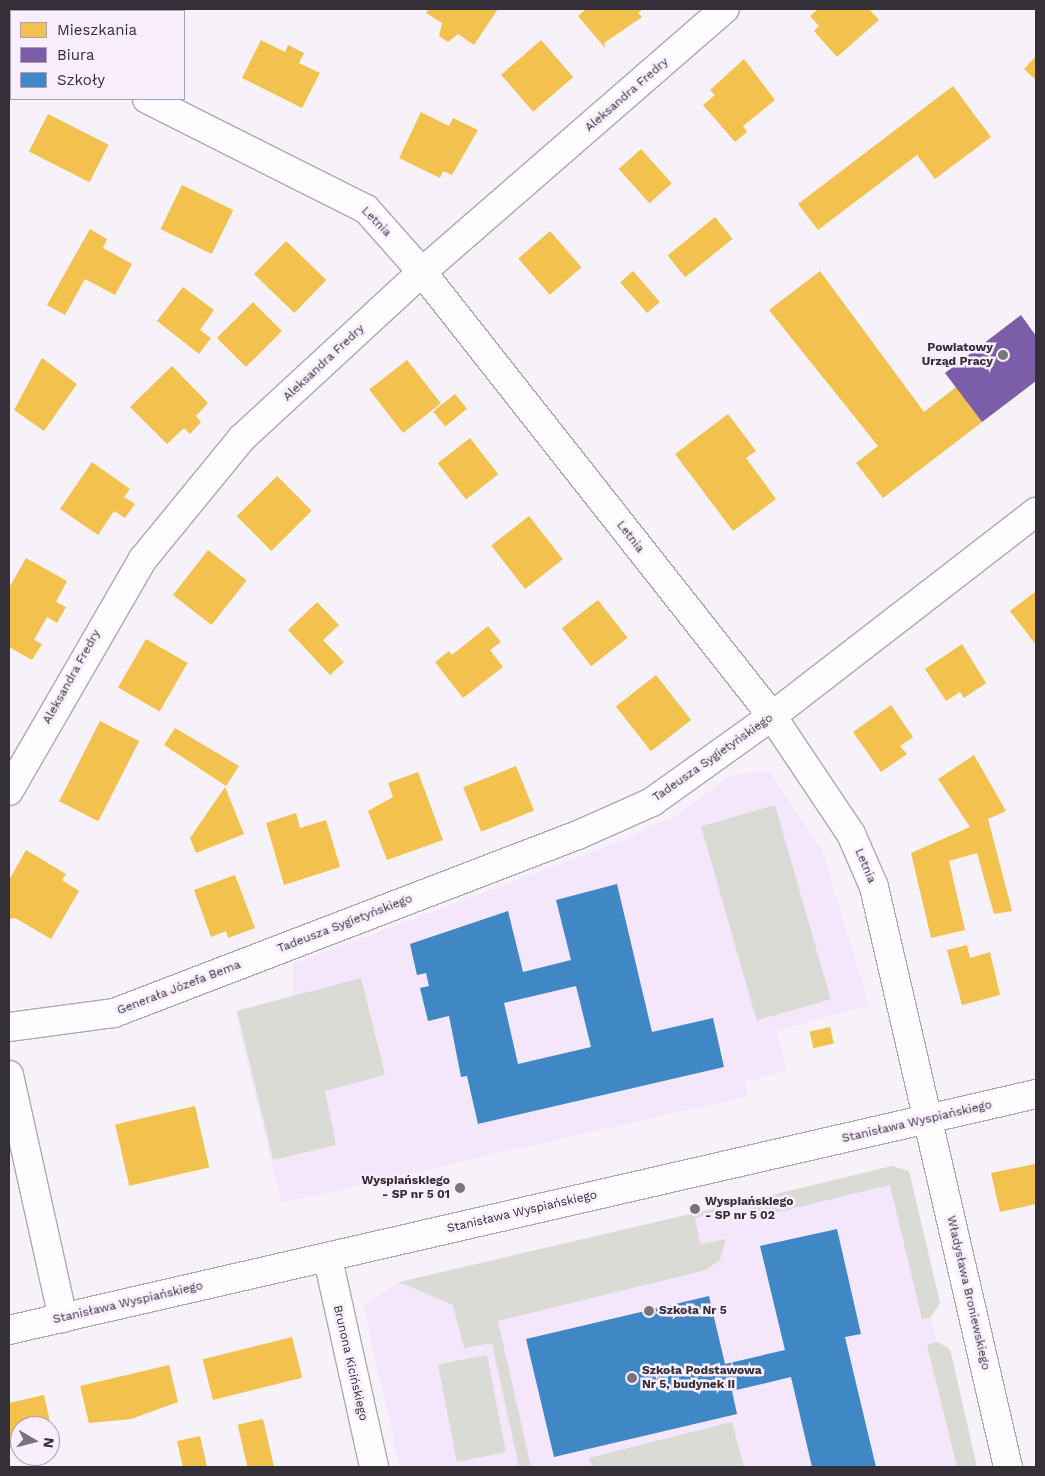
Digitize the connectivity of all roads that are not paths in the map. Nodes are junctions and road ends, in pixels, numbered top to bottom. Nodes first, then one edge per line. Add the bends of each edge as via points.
1 (725, 9) edge
2 (149, 100) edge
3 (422, 272) junction
4 (1036, 512) edge
5 (772, 716) junction
6 (9, 791) edge
7 (260, 957) joint
8 (9, 1027) edge
9 (9, 1075) edge
10 (1036, 1094) edge
11 (929, 1119) junction
12 (328, 1258) junction
13 (63, 1318) junction
14 (9, 1330) edge
15 (374, 1467) edge
16 (1008, 1467) edge

1 - 3 street, Aleksandra Fredry
2 - 3 street, Letnia via 366,209
3 - 5 street, Letnia
3 - 6 street, Aleksandra Fredry via 242,438 183,506 107,615
4 - 5 street, Tadeusza Sygietyńskiego
5 - 7 street, Tadeusza Sygietyńskiego via 652,802
5 - 11 street, Letnia via 851,834 874,887
7 - 8 street, Generała Józefa Bema via 114,1013
9 - 13 street
10 - 11 street, Stanisława Wyspiańskiego
11 - 12 street, Stanisława Wyspiańskiego
11 - 16 street, Władysława Broniewskiego
12 - 13 street, Stanisława Wyspiańskiego
12 - 15 street, Brunona Kicińskiego
13 - 14 street, Stanisława Wyspiańskiego

